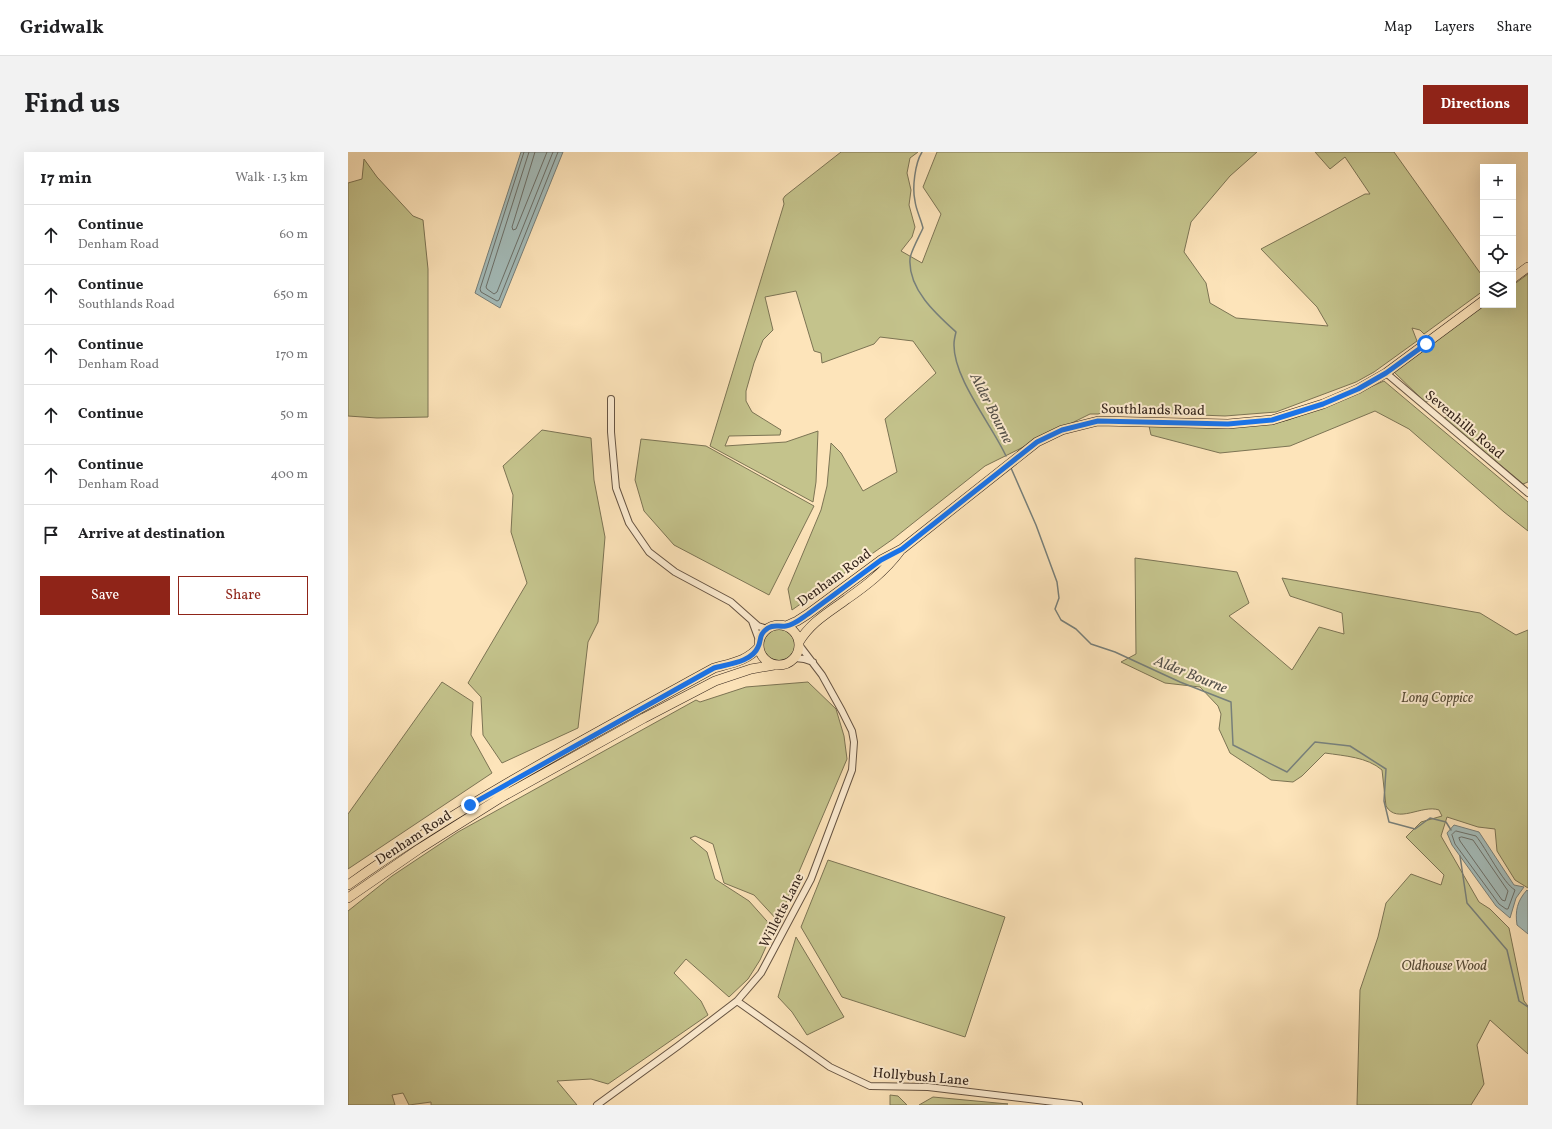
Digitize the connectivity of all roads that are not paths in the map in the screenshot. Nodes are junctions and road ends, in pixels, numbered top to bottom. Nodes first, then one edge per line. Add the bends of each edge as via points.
1 (1528, 267) edge
2 (1516, 276) edge
3 (1480, 303) edge
4 (1386, 373) junction
5 (611, 398) dead end
6 (1528, 493) edge
7 (902, 549) junction
8 (752, 621) junction
9 (786, 626) junction
10 (767, 629) junction
11 (759, 643) junction
12 (799, 644) junction
13 (795, 658) junction
14 (813, 662) junction
15 (774, 665) junction
16 (348, 886) edge
17 (348, 898) edge
18 (737, 1000) junction
19 (1062, 1104) edge
20 (597, 1105) edge
21 (1079, 1105) edge

1 - 2 main road
3 - 4 main road
4 - 6 street, Sevenhills Road
4 - 7 main road, Southlands Road via 1323,404 1272,420 1228,424 1098,421 1062,430 1037,442
5 - 8 street via 616,488 629,523 649,552 675,572 731,602
7 - 9 main road, Denham Road via 881,560 808,614
7 - 12 main road, Denham Road via 888,566 861,589 810,626
8 - 10 street
8 - 11 street
9 - 10 main road
9 - 12 main road via 795,632
10 - 11 main road
11 - 15 main road via 763,658
11 - 16 main road, Denham Road via 753,654 747,658 714,668 476,801 392,854
12 - 13 main road
12 - 14 street, Willetts Lane
13 - 14 street
13 - 15 main road via 786,665
14 - 18 street, Willetts Lane via 852,732 852,770 811,879 762,974
15 - 17 main road, Denham Road via 750,669 715,681 644,718 500,798 419,848
18 - 19 street, Hollybush Lane via 830,1067 870,1086 928,1087
18 - 20 street, Willetts Lane
19 - 21 street, Hollybush Lane

